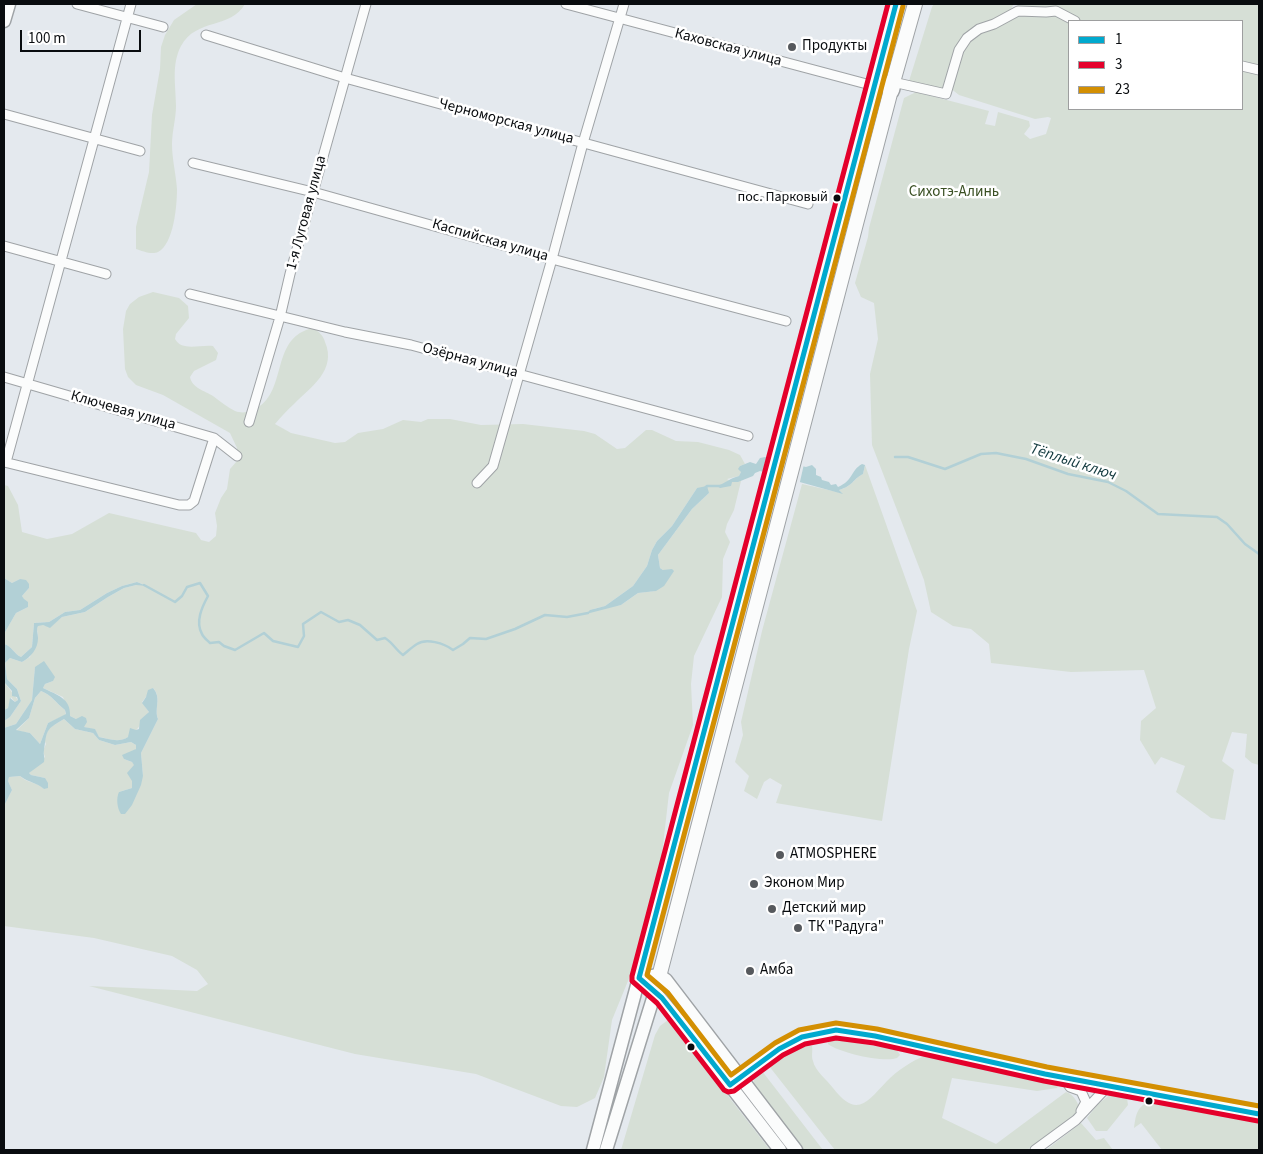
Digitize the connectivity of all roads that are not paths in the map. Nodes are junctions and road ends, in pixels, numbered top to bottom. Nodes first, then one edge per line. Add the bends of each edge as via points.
1 (8, 4) edge
2 (78, 4) edge
3 (130, 4) edge
4 (366, 4) edge
5 (566, 4) edge
6 (624, 4) edge
7 (896, 4) edge
8 (914, 4) edge
9 (127, 16) junction
10 (620, 18) junction
11 (1073, 20) edge
12 (4, 21) edge
13 (163, 27) dead end
14 (206, 35) dead end
15 (1243, 66) edge
16 (1259, 70) edge
17 (345, 78) junction
18 (871, 85) junction
19 (892, 86) junction
20 (4, 114) edge
21 (94, 139) junction
22 (583, 143) junction
23 (140, 151) dead end
24 (193, 163) dead end
25 (313, 192) junction
26 (808, 204) dead end
27 (4, 246) edge
28 (552, 259) junction
29 (61, 261) junction
30 (106, 274) dead end
31 (190, 294) dead end
32 (280, 316) junction
33 (782, 320) dead end
34 (519, 374) junction
35 (4, 377) edge
36 (28, 383) junction
37 (249, 422) dead end
38 (748, 436) dead end
39 (214, 438) junction
40 (237, 456) dead end
41 (5, 462) edge
42 (477, 483) dead end
43 (659, 975) junction
44 (640, 978) junction
45 (655, 992) junction
46 (740, 1077) junction
47 (1064, 1078) junction
48 (730, 1085) junction
49 (1109, 1085) junction
50 (1259, 1114) edge
51 (1076, 1120) junction
52 (594, 1145) edge
53 (608, 1146) edge
54 (780, 1150) edge
55 (796, 1150) edge
56 (1036, 1150) edge

1 - 12 main road
2 - 9 street
3 - 9 street
4 - 17 street, 1-я Луговая улица
5 - 10 street, Каховская улица
6 - 10 street
7 - 18 main road
8 - 19 main road
9 - 13 street
9 - 21 street
10 - 18 street, Каховская улица
10 - 22 street
11 - 19 street, Каховская улица via 1056,11 1018,11 967,38 959,50 946,94
14 - 17 street, Черноморская улица
15 - 16 street
17 - 22 street, Черноморская улица
17 - 25 street, 1-я Луговая улица
18 - 19 street, Каховская улица
18 - 44 main road
19 - 43 main road
20 - 21 street
21 - 23 street
21 - 29 street
22 - 26 street, Черноморская улица
22 - 28 street
24 - 25 street, Каспийская улица
25 - 28 street, Каспийская улица
25 - 32 street, 1-я Луговая улица
27 - 29 street
28 - 33 street, Каспийская улица
28 - 34 street
29 - 30 street
29 - 36 street
31 - 32 street, Озёрная улица
32 - 34 street, Озёрная улица via 411,345
32 - 37 street, 1-я Луговая улица
34 - 38 street, Озёрная улица
34 - 42 street via 494,466
35 - 36 street, Ключевая улица
36 - 39 street, Ключевая улица
36 - 41 street
39 - 40 street, Ключевая улица
39 - 41 street via 194,501 188,505
43 - 44 main road
43 - 45 main road
43 - 46 main road
44 - 45 main road
44 - 52 main road
45 - 48 main road
45 - 53 main road
46 - 47 main road via 802,1037 836,1030
46 - 48 main road
46 - 55 main road
47 - 49 main road
47 - 51 street via 1070,1087 1081,1091 1086,1102
48 - 54 main road
49 - 50 main road
49 - 51 street
51 - 56 street
52 - 53 main road

